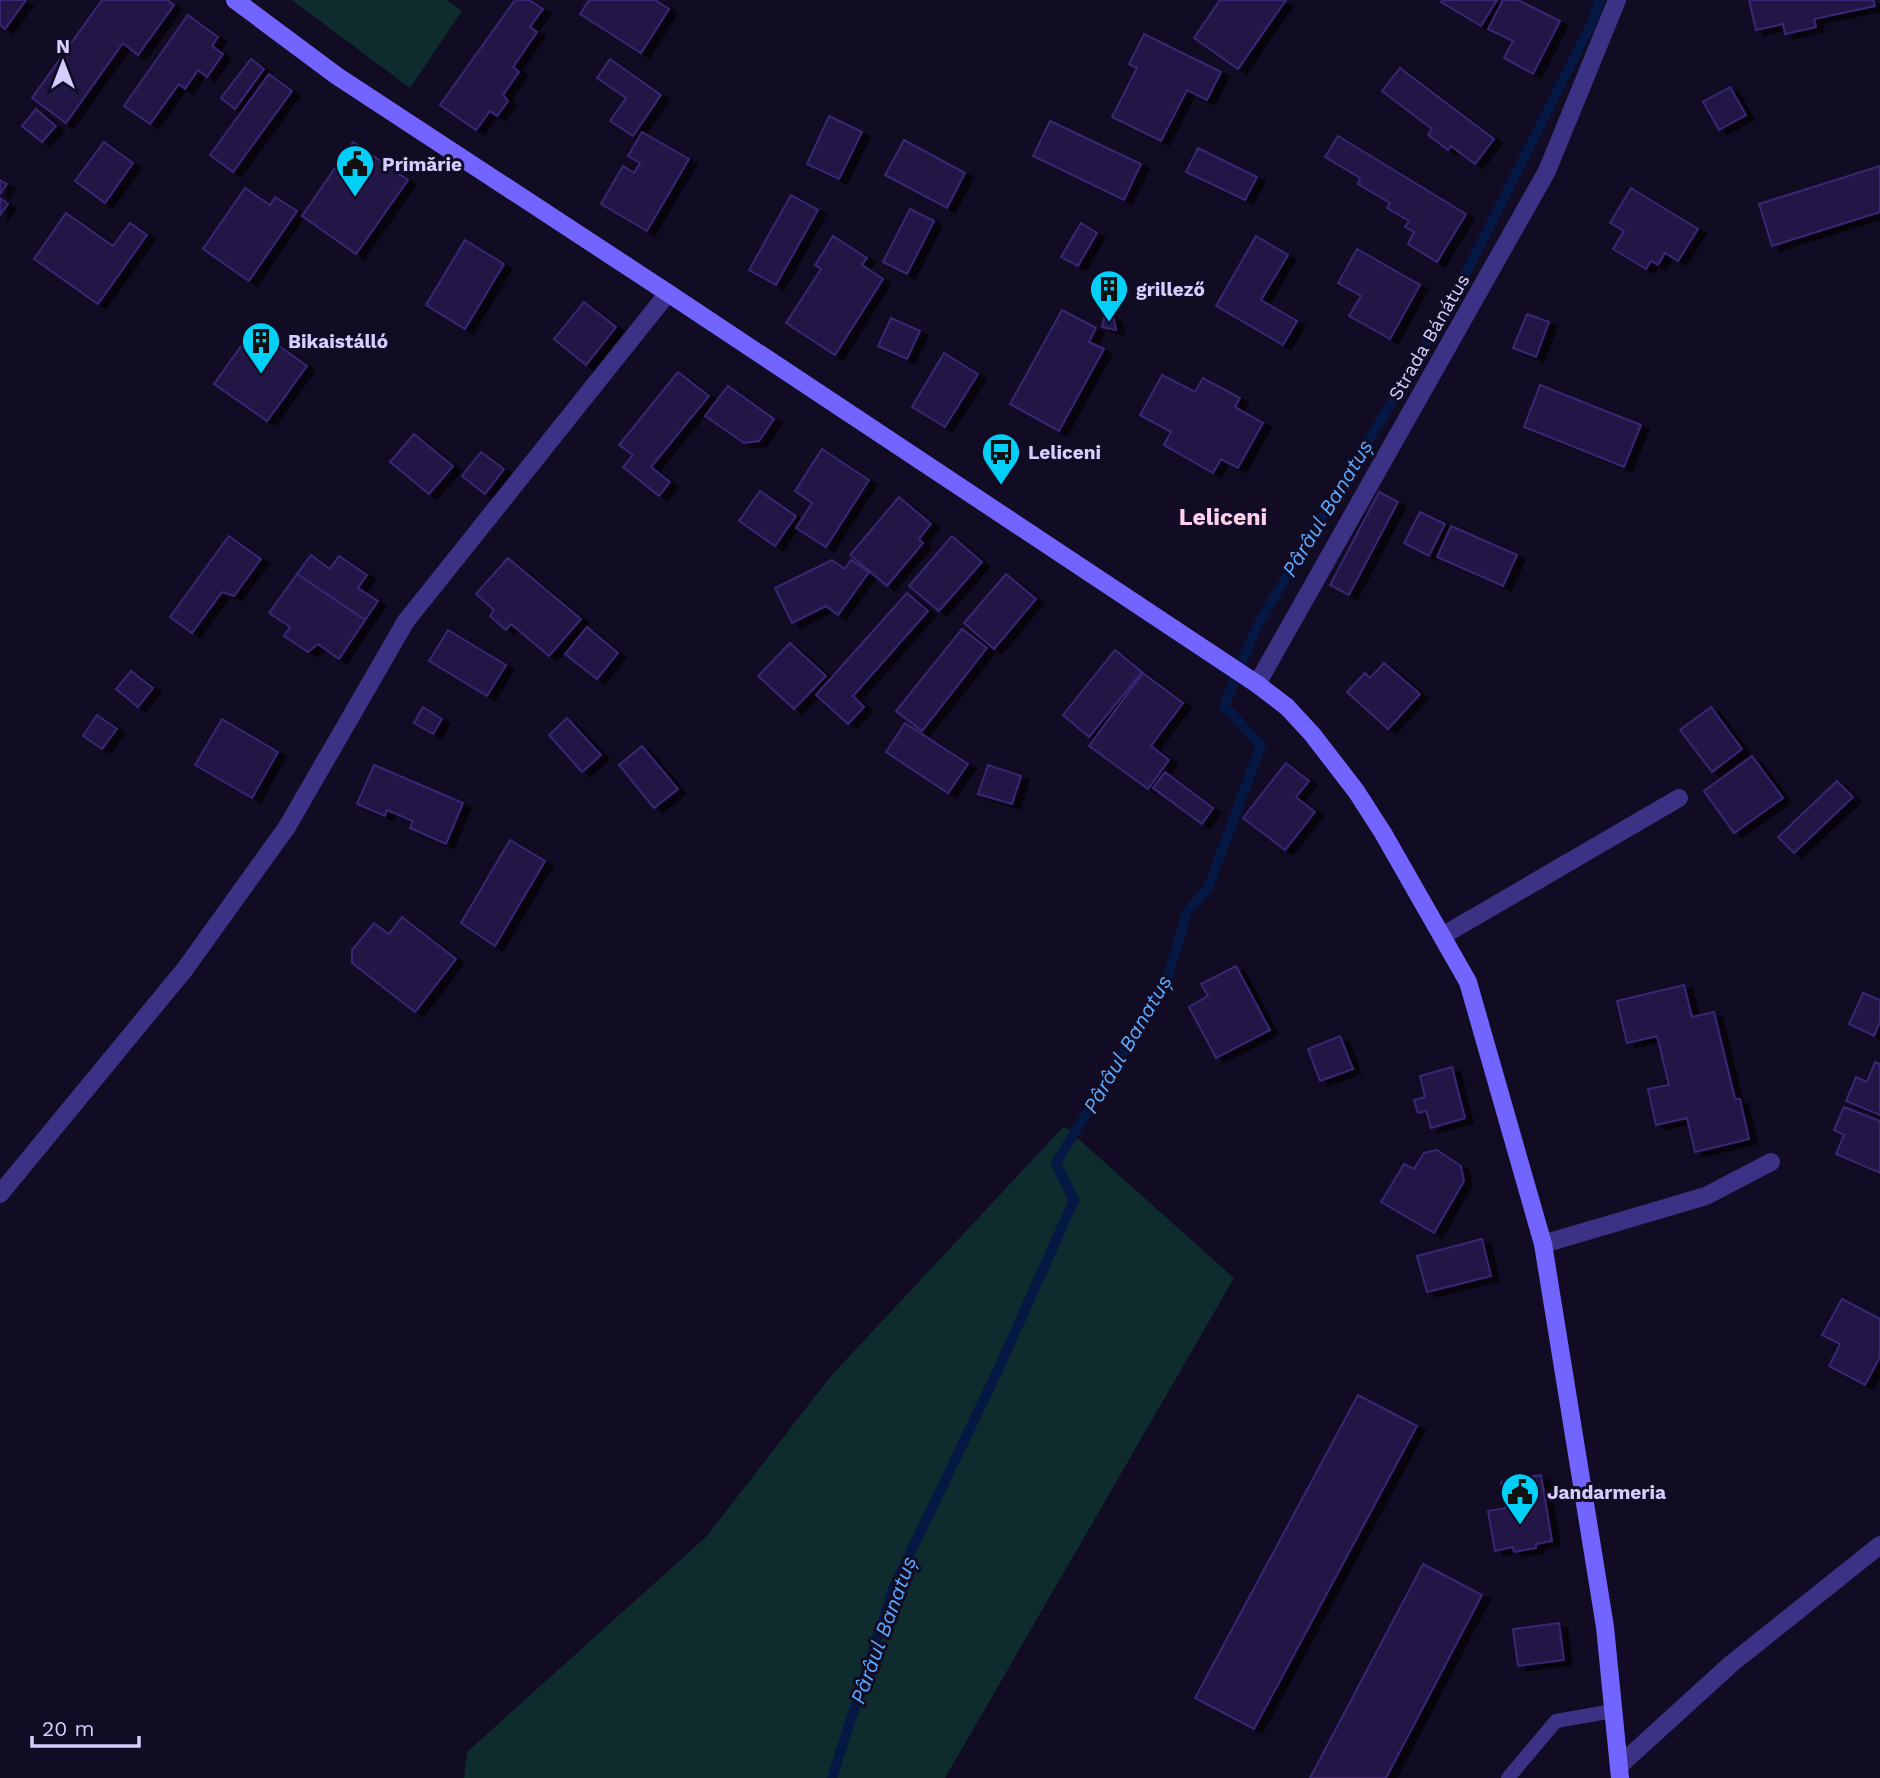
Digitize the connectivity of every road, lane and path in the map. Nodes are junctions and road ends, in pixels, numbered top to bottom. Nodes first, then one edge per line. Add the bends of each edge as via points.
1 (235, 0) edge
2 (1617, 0) edge
3 (668, 292) junction
4 (1251, 681) junction
5 (1679, 798) dead end
6 (1442, 936) junction
7 (1771, 1162) dead end
8 (0, 1194) edge
9 (1543, 1244) junction
10 (1880, 1545) edge
11 (1613, 1710) junction
12 (1620, 1772) edge
13 (1508, 1778) edge

1 - 3 main road via 337,76
2 - 4 street, Strada Bánátus via 1547,171
3 - 4 main road
3 - 8 street via 406,621 287,827 185,969
4 - 6 main road via 1287,707 1356,791
5 - 6 street
6 - 9 main road via 1468,982
7 - 9 street via 1706,1196
9 - 11 main road via 1605,1626
10 - 12 street via 1731,1664
11 - 12 main road
11 - 13 lane via 1556,1721

